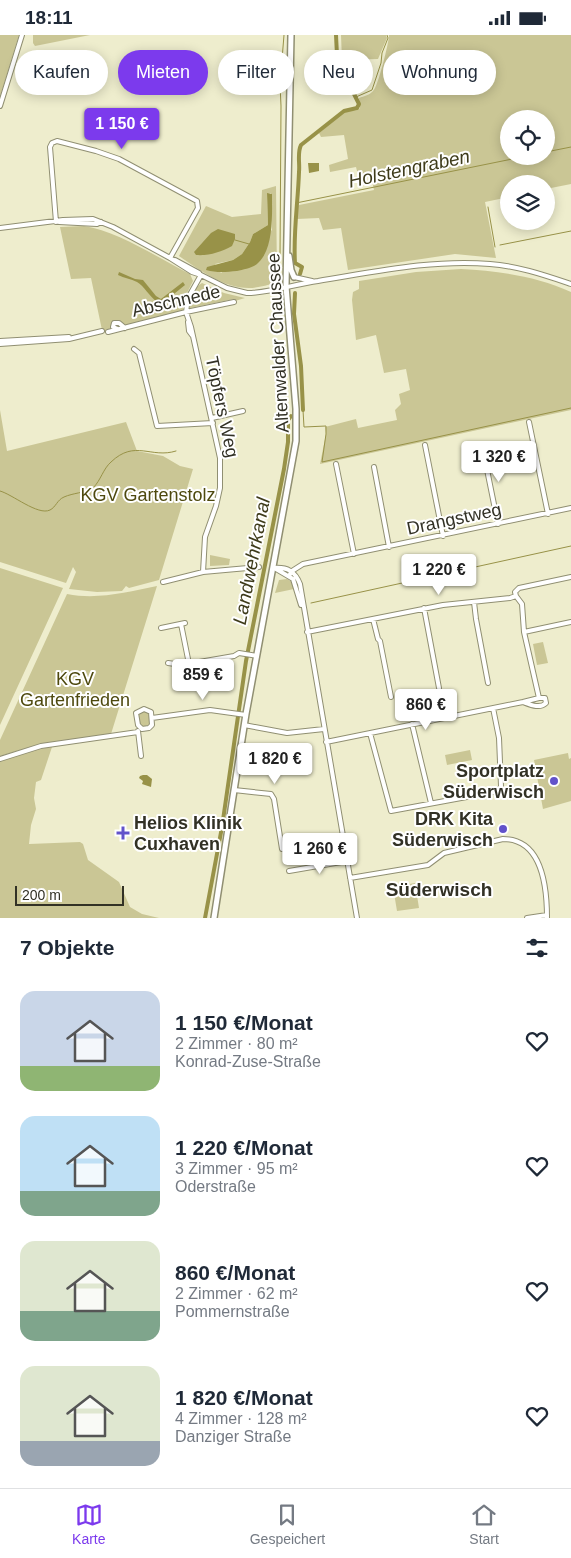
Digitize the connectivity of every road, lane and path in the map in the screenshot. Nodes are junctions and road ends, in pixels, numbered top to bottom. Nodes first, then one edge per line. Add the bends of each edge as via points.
1 (22, 35) edge
2 (291, 35) edge
3 (0, 106) edge
4 (56, 222) junction
5 (1, 228) edge
6 (286, 239) junction
7 (170, 258) junction
8 (201, 275) junction
9 (294, 277) joint
10 (314, 281) junction
11 (571, 284) edge
12 (286, 286) junction
13 (234, 301) dead end
14 (186, 312) junction
15 (125, 328) junction
16 (118, 329) junction
17 (102, 331) dead end
18 (108, 332) dead end
19 (0, 342) edge
20 (134, 349) dead end
21 (243, 411) dead end
22 (212, 421) junction
23 (529, 423) dead end
24 (425, 445) dead end
25 (482, 445) dead end
26 (336, 464) dead end
27 (374, 467) dead end
28 (571, 508) edge
29 (548, 514) junction
30 (498, 524) junction
31 (443, 536) junction
32 (389, 547) junction
33 (354, 554) junction
34 (258, 567) dead end
35 (274, 568) junction
36 (203, 572) junction
37 (290, 573) junction
38 (571, 577) edge
39 (163, 582) dead end
40 (516, 596) junction
41 (474, 602) junction
42 (424, 608) junction
43 (373, 619) junction
44 (571, 622) edge
45 (161, 627) dead end
46 (307, 632) junction
47 (524, 632) junction
48 (257, 656) junction
49 (168, 663) dead end
50 (189, 664) junction
51 (488, 683) dead end
52 (439, 688) dead end
53 (391, 697) dead end
54 (539, 698) junction
55 (523, 702) junction
56 (493, 708) junction
57 (241, 714) junction
58 (152, 718) junction
59 (412, 724) junction
60 (244, 725) junction
61 (324, 729) junction
62 (138, 730) junction
63 (370, 733) junction
64 (326, 741) junction
65 (141, 756) dead end
66 (0, 759) edge
67 (234, 790) junction
68 (431, 803) junction
69 (282, 849) dead end
70 (347, 861) junction
71 (289, 871) dead end
72 (350, 878) junction
73 (547, 917) edge
74 (214, 918) edge
75 (357, 918) edge
76 (527, 918) edge

1 - 3 street
2 - 6 main road, Altenwalder Chaussee
4 - 5 street
4 - 7 street via 101,222
4 - 7 street via 50,148 56,141 116,157 196,201 198,208
6 - 9 main road, Altenwalder Chaussee
6 - 12 main road, Altenwalder Chaussee
7 - 8 street via 192,273
8 - 12 street via 227,288 247,293
8 - 14 street, Töpfers Weg via 188,298
9 - 10 street
10 - 11 street via 460,263 515,267
10 - 12 street
12 - 35 main road, Altenwalder Chaussee via 297,424
13 - 14 street, Abschnede
14 - 15 street, Abschnede
14 - 22 street, Töpfers Weg
15 - 16 street, Abschnede
15 - 16 street, Abschnede via 114,323 113,327
16 - 18 street, Abschnede
17 - 19 street via 69,339
20 - 22 street via 139,353 157,426
21 - 22 street
22 - 36 street, Töpfers Weg via 220,458 220,488 205,537
23 - 29 street
24 - 31 street
25 - 30 street
26 - 33 street
27 - 32 street
28 - 29 street, Drangstweg
29 - 30 street, Drangstweg
30 - 31 street, Drangstweg
31 - 32 street, Drangstweg
32 - 33 street, Drangstweg
33 - 37 street, Drangstweg via 303,564
34 - 36 street
35 - 37 street
35 - 48 main road, Altenwalder Chaussee
36 - 39 street
37 - 46 street via 296,574 300,584
38 - 40 street via 519,588
40 - 41 street
40 - 47 street via 522,604
41 - 42 street
41 - 51 street
42 - 43 street
42 - 52 street
43 - 46 street
43 - 53 street
44 - 47 street
45 - 50 street via 183,623
46 - 61 street
47 - 54 street
48 - 50 street via 239,653
48 - 57 main road, Altenwalder Chaussee
49 - 50 street
54 - 55 street
54 - 55 street via 545,698 544,705
55 - 56 street
56 - 59 street
56 - 68 street via 499,739 499,791
57 - 58 street via 210,709
57 - 60 main road, Altenwalder Chaussee
58 - 62 street via 152,727
58 - 62 street via 149,710 138,711
59 - 63 street
59 - 68 street
60 - 61 street via 287,733
60 - 67 main road, Altenwalder Chaussee
61 - 64 street
62 - 65 street
62 - 66 street via 41,746
63 - 64 street
63 - 68 street via 390,811
64 - 70 street
67 - 69 street via 271,794
67 - 74 main road, Altenwalder Chaussee
70 - 71 street
70 - 72 street
72 - 73 street via 428,865 444,853 503,839 518,840 538,861
72 - 75 street
73 - 76 street

